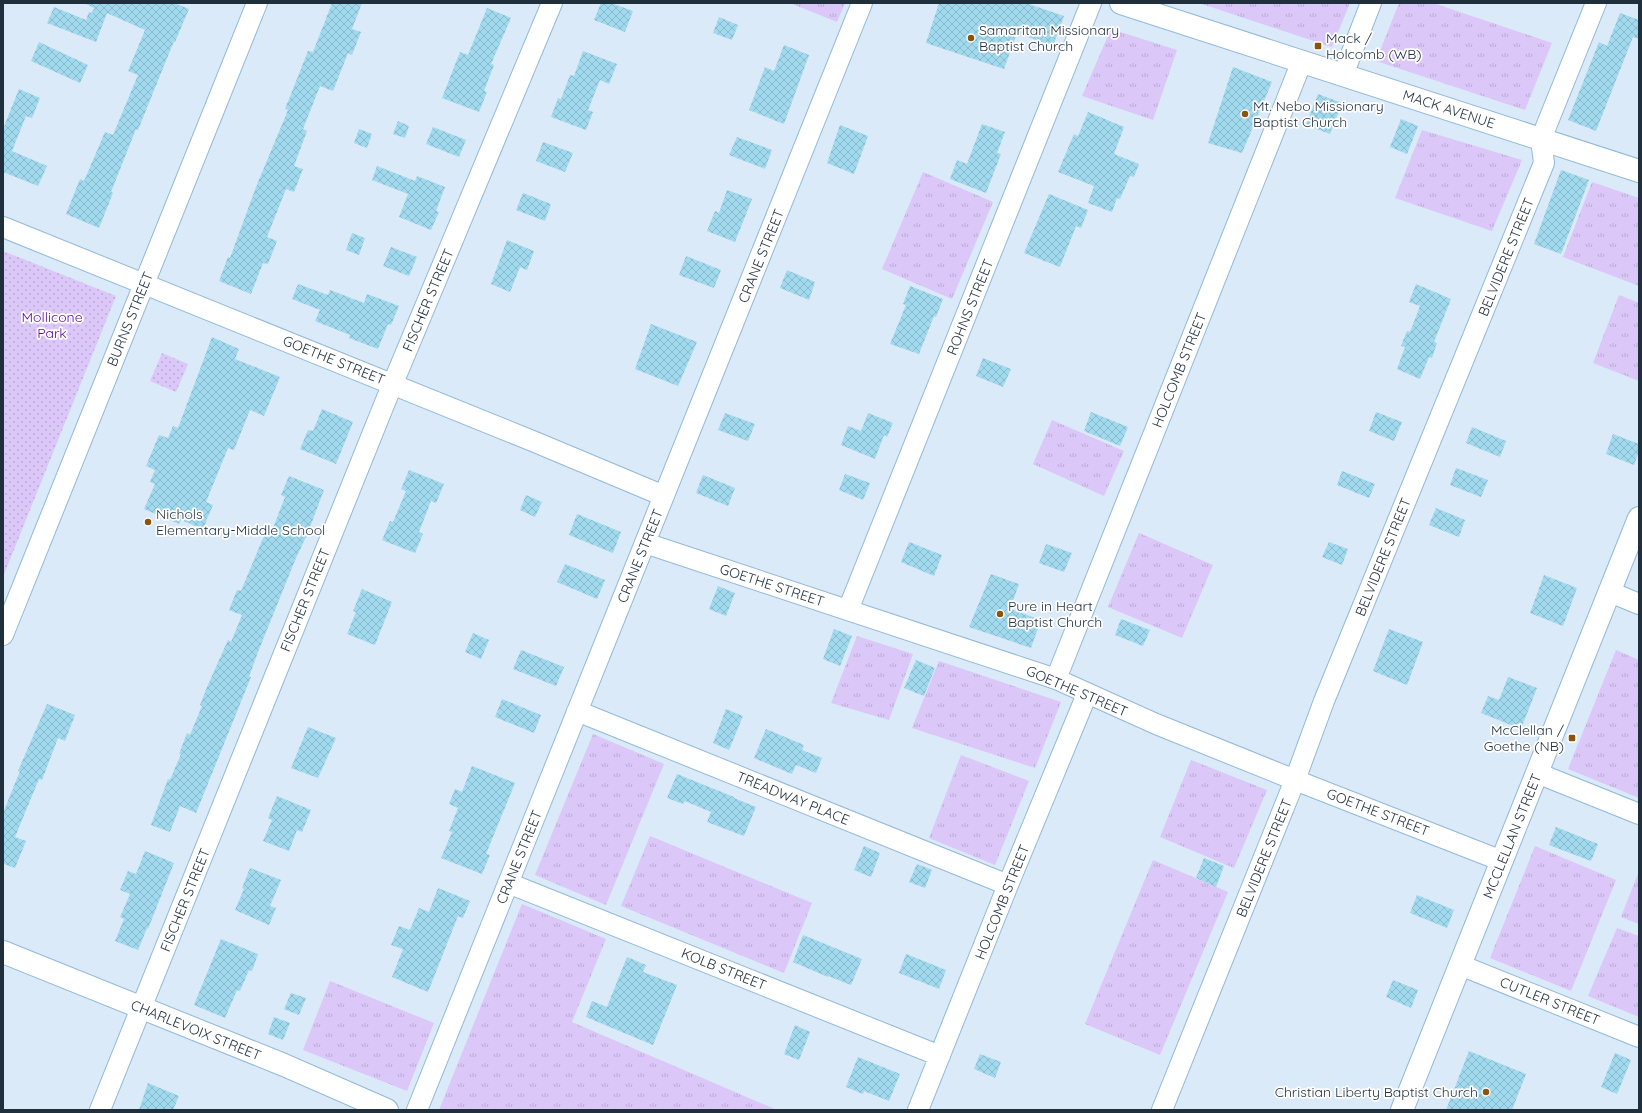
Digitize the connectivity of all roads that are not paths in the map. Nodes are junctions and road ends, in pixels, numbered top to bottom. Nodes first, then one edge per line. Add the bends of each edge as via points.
1 (257, 3) edge
2 (552, 3) edge
3 (862, 3) edge
4 (1091, 3) edge
5 (1371, 3) edge
6 (1596, 3) edge
7 (1130, 4) edge
8 (1302, 61) junction
9 (1343, 75) junction
10 (1541, 139) junction
11 (1639, 171) edge
12 (3, 227) edge
13 (144, 284) junction
14 (393, 384) junction
15 (664, 496) junction
16 (1639, 518) edge
17 (645, 542) junction
18 (1610, 592) junction
19 (1639, 604) edge
20 (848, 610) junction
21 (3, 635) edge
22 (1056, 679) junction
23 (1087, 694) junction
24 (577, 711) junction
25 (1537, 773) junction
26 (1295, 780) junction
27 (1639, 814) edge
28 (1502, 861) junction
29 (508, 883) junction
30 (1008, 885) junction
31 (3, 952) edge
32 (1460, 965) junction
33 (141, 1008) junction
34 (1639, 1037) edge
35 (940, 1056) junction
36 (100, 1110) edge
37 (387, 1110) edge
38 (417, 1110) edge
39 (918, 1110) edge
40 (1162, 1110) edge
41 (1402, 1110) edge

1 - 13 street, BURNS STREET
2 - 14 street, FISCHER STREET
3 - 15 street, CRANE STREET
4 - 20 street, ROHNS STREET
5 - 9 street
6 - 10 street, BELVIDERE STREET
7 - 8 street, MACK AVENUE
8 - 9 street, MACK AVENUE
8 - 22 street, HOLCOMB STREET
9 - 10 street, MACK AVENUE
10 - 11 street, MACK AVENUE
10 - 26 street, BELVIDERE STREET via 1544,163 1327,695
12 - 13 street, GOETHE STREET
13 - 14 street, GOETHE STREET
13 - 21 street, BURNS STREET
14 - 15 street, GOETHE STREET
14 - 33 street, FISCHER STREET
15 - 17 street, CRANE STREET
16 - 18 street, MCCLELLAN STREET
17 - 20 street, GOETHE STREET
17 - 24 street, CRANE STREET
18 - 19 street
18 - 25 street, MCCLELLAN STREET
20 - 22 street, GOETHE STREET
22 - 23 street, GOETHE STREET
23 - 26 street, GOETHE STREET
23 - 30 street, HOLCOMB STREET
24 - 29 street, CRANE STREET
24 - 30 street, TREADWAY PLACE
25 - 27 street
25 - 28 street, MCCLELLAN STREET
26 - 28 street, GOETHE STREET
26 - 40 street, BELVIDERE STREET
28 - 32 street, MCCLELLAN STREET
29 - 35 street, KOLB STREET
29 - 38 street, CRANE STREET
30 - 35 street, HOLCOMB STREET
31 - 33 street, CHARLEVOIX STREET
32 - 34 street, CUTLER STREET
32 - 41 street, MCCLELLAN STREET
33 - 36 street, FISCHER STREET
33 - 37 street, CHARLEVOIX STREET
35 - 39 street, HOLCOMB STREET

